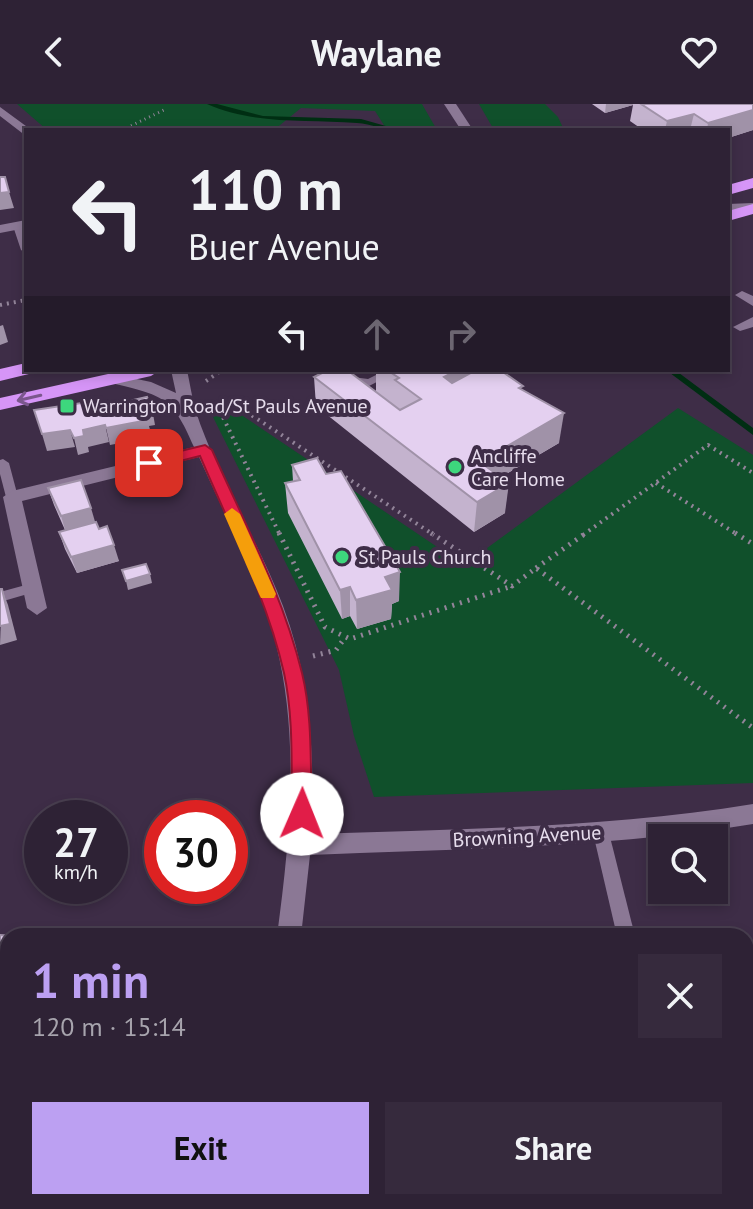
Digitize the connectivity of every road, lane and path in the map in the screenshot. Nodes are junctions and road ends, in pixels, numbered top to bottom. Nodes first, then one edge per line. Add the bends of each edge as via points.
1 (450, 104) edge
2 (0, 110) edge
3 (164, 110) dead end
4 (126, 128) edge
5 (466, 128) edge
6 (24, 130) edge
7 (753, 183) edge
8 (730, 189) edge
9 (730, 208) edge
10 (753, 208) edge
11 (730, 215) edge
12 (22, 225) edge
13 (0, 229) edge
14 (24, 300) edge
15 (0, 305) edge
16 (24, 369) edge
17 (143, 372) edge
18 (179, 372) edge
19 (219, 372) edge
20 (330, 372) edge
21 (391, 372) edge
22 (0, 375) edge
23 (113, 379) junction
24 (204, 383) dead end
25 (0, 404) edge
26 (217, 405) junction
27 (188, 413) junction
28 (205, 450) junction
29 (3, 463) dead end
30 (753, 473) edge
31 (656, 483) junction
32 (8, 501) edge
33 (753, 544) edge
34 (536, 568) junction
35 (512, 586) junction
36 (33, 588) junction
37 (0, 597) edge
38 (37, 608) dead end
39 (344, 639) junction
40 (289, 661) junction
41 (753, 728) edge
42 (753, 814) edge
43 (601, 833) junction
44 (300, 845) junction
45 (290, 928) edge
46 (624, 928) edge

1 - 5 street
2 - 6 street
3 - 4 path
7 - 8 highway
9 - 10 street
10 - 11 highway
12 - 13 street
14 - 15 path
16 - 22 highway
17 - 23 highway
18 - 27 street
19 - 24 path
20 - 21 lane via 334,378 369,383
23 -> 25 highway
23 - 27 street via 159,389
26 - 27 path
26 - 35 path via 230,401
26 - 39 path via 325,627
27 - 28 street
28 - 32 street
28 - 40 street via 272,604
29 - 32 lane
30 - 31 path via 708,445
31 - 33 path
31 - 34 path
32 - 36 street
34 - 35 path
34 - 41 path
35 - 39 path
36 - 37 lane
36 - 38 street
39 - 40 path via 333,652
40 - 44 street via 302,745
42 - 43 street, Browning Avenue
43 - 44 street, Browning Avenue
43 - 46 lane
44 - 45 street

